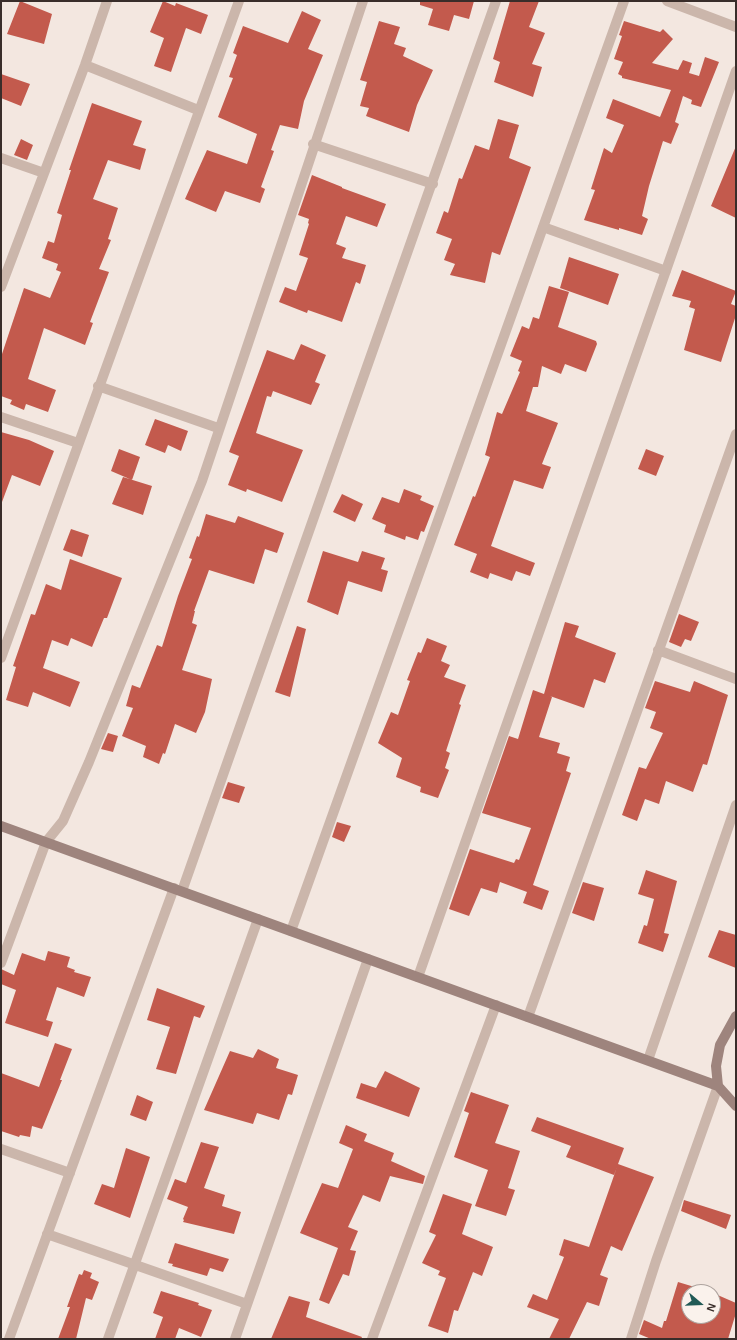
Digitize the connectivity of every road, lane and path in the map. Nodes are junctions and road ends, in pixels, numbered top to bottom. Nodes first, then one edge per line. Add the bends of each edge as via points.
1 (106, 1) edge
2 (239, 1) edge
3 (363, 1) edge
4 (496, 1) edge
5 (624, 1) edge
6 (667, 1) edge
7 (736, 27) edge
8 (85, 65) junction
9 (736, 70) edge
10 (198, 110) junction
11 (313, 144) junction
12 (1, 158) edge
13 (44, 173) junction
14 (433, 184) junction
15 (543, 227) junction
16 (666, 271) junction
17 (1, 287) edge
18 (98, 386) junction
19 (1, 417) edge
20 (218, 428) junction
21 (736, 434) edge
22 (78, 443) junction
23 (658, 650) junction
24 (1, 658) edge
25 (736, 680) edge
26 (736, 805) edge
27 (1, 826) edge
28 (46, 842) junction
29 (178, 890) junction
30 (258, 919) junction
31 (291, 931) junction
32 (368, 959) junction
33 (1, 964) edge
34 (418, 977) junction
35 (496, 1005) junction
36 (736, 1016) edge
37 (528, 1017) junction
38 (648, 1060) junction
39 (718, 1086) junction
40 (736, 1106) edge
41 (1, 1148) edge
42 (70, 1173) junction
43 (47, 1234) junction
44 (134, 1265) junction
45 (247, 1304) junction
46 (9, 1339) edge
47 (108, 1339) edge
48 (235, 1339) edge
49 (372, 1339) edge
50 (631, 1339) edge

1 - 8 street
2 - 10 street
3 - 11 street
4 - 14 street
5 - 15 street
6 - 7 street
8 - 10 street
8 - 13 street
9 - 16 street
10 - 18 street
11 - 14 street
11 - 20 street
12 - 13 street
13 - 17 street
14 - 29 street
15 - 16 street
15 - 31 street
16 - 34 street
18 - 20 street
18 - 22 street
19 - 22 street
20 - 28 street via 202,481 89,762 63,821
21 - 23 street
22 - 24 street
23 - 25 street
23 - 37 street
26 - 38 street
27 - 28 street
28 - 29 street
28 - 33 street
29 - 30 street
29 - 42 street
30 - 31 street
30 - 44 street
31 - 32 street
32 - 34 street
32 - 45 street
34 - 35 street
35 - 37 street
35 - 49 street
36 - 39 street via 720,1046 716,1066
37 - 38 street
38 - 39 street
39 - 40 street
39 - 50 street
41 - 42 street
42 - 43 street
43 - 44 street
43 - 46 street
44 - 45 street
44 - 47 street
45 - 48 street

